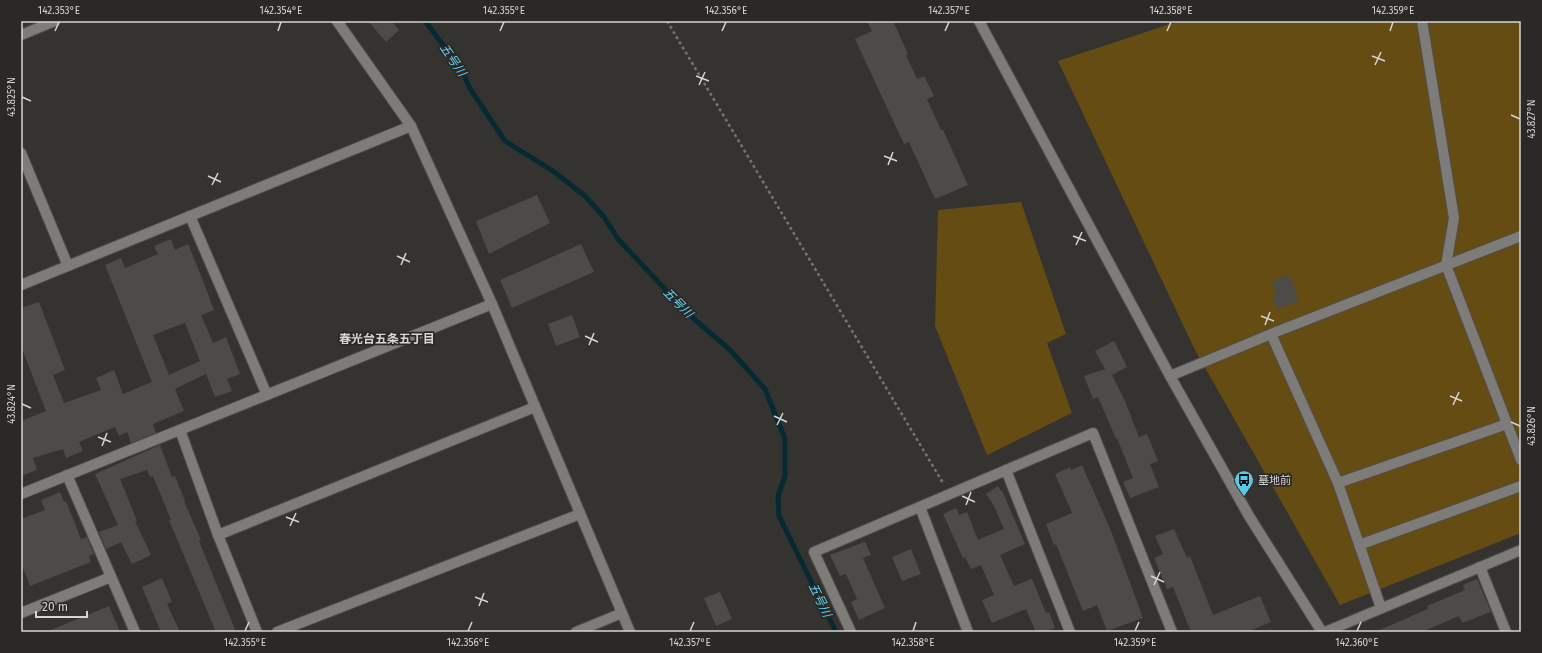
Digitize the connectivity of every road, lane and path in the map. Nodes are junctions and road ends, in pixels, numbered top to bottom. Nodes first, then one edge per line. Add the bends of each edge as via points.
1 (56, 21) edge
2 (336, 21) edge
3 (667, 21) edge
4 (979, 21) edge
5 (1422, 21) edge
6 (21, 35) edge
7 (411, 126) junction
8 (21, 153) edge
9 (190, 216) junction
10 (1521, 236) edge
11 (1446, 265) junction
12 (68, 266) junction
13 (21, 285) edge
14 (492, 304) junction
15 (1271, 334) junction
16 (1170, 376) junction
17 (267, 395) junction
18 (535, 407) junction
19 (1507, 424) junction
20 (180, 430) junction
21 (1521, 460) edge
22 (1006, 470) junction
23 (67, 475) junction
24 (1338, 483) junction
25 (1521, 486) edge
26 (21, 494) edge
27 (949, 494) junction
28 (920, 507) junction
29 (580, 514) junction
30 (218, 535) junction
31 (1359, 545) junction
32 (1521, 550) edge
33 (1480, 567) junction
34 (111, 577) junction
35 (1381, 608) junction
36 (21, 613) edge
37 (622, 613) junction
38 (135, 632) edge
39 (256, 632) edge
40 (277, 632) edge
41 (576, 632) edge
42 (630, 632) edge
43 (851, 632) edge
44 (968, 632) edge
45 (1070, 632) edge
46 (1172, 632) edge
47 (1323, 632) edge
48 (1506, 632) edge

1 - 6 street
2 - 7 street
3 - 27 path
4 - 16 street
5 - 11 street via 1454,218
7 - 9 street
7 - 14 street
8 - 12 street
9 - 12 street
9 - 17 street
10 - 11 street
11 - 15 street
11 - 19 street
12 - 13 street
14 - 17 street
14 - 18 street
15 - 16 street
15 - 24 street
16 - 47 street via 1249,516
17 - 20 street
18 - 29 street
18 - 30 street
19 - 21 street
19 - 24 street
20 - 23 street
20 - 30 street
22 - 27 street
22 - 45 street
22 - 46 street via 1093,433
23 - 26 street
23 - 34 street
24 - 31 street
25 - 31 street
27 - 28 street
28 - 43 street via 814,552
28 - 44 street
29 - 37 street
29 - 40 street
30 - 39 street
31 - 35 street
32 - 33 street
33 - 35 street
33 - 48 street
34 - 36 street
34 - 38 street
35 - 47 street
37 - 41 street
37 - 42 street

